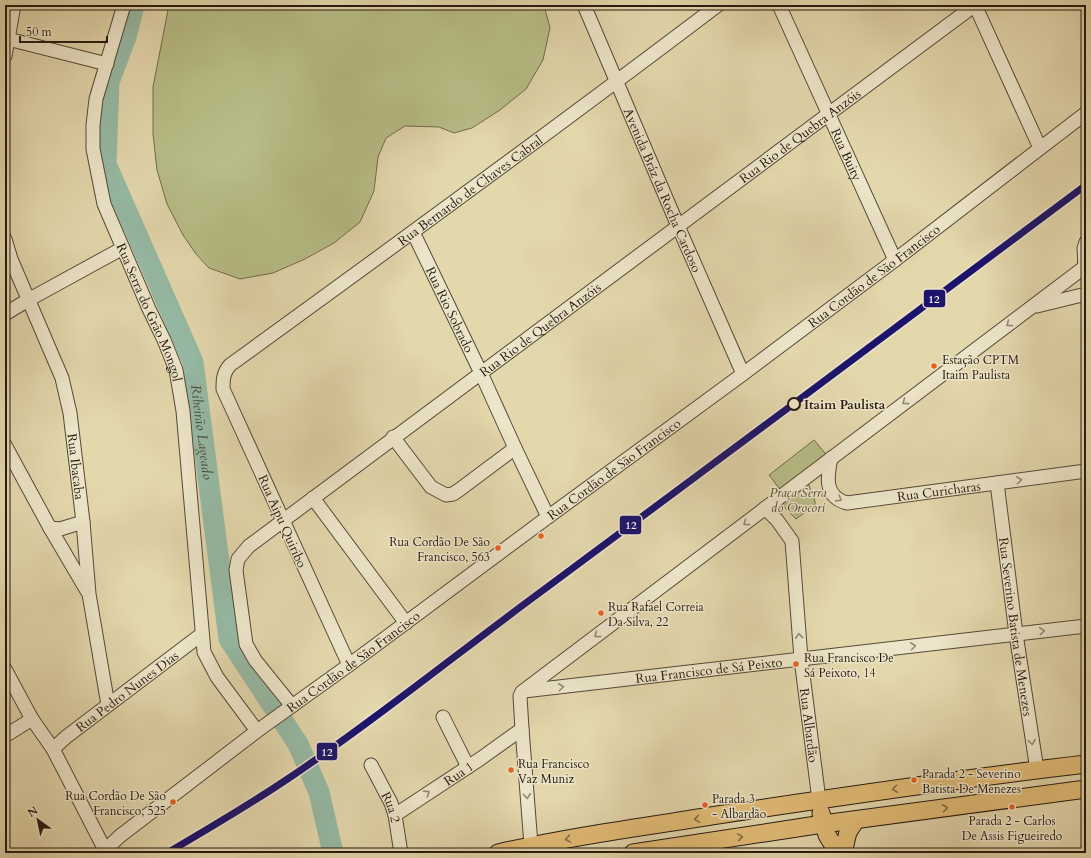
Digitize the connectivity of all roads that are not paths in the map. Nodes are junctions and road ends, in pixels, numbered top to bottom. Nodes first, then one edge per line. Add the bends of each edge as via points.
1 (14, 5) edge
2 (124, 5) edge
3 (584, 5) edge
4 (718, 5) edge
5 (779, 5) edge
6 (975, 5) edge
7 (8, 39) junction
8 (5, 56) edge
9 (107, 64) junction
10 (617, 81) junction
11 (1086, 113) edge
12 (828, 114) junction
13 (1040, 148) junction
14 (678, 226) junction
15 (413, 232) junction
16 (5, 239) edge
17 (1086, 242) edge
18 (123, 248) junction
19 (895, 260) junction
20 (1085, 266) edge
21 (1086, 294) edge
22 (28, 300) junction
23 (1031, 307) junction
24 (5, 314) edge
25 (481, 373) junction
26 (743, 374) junction
27 (224, 375) joint
28 (394, 437) junction
29 (5, 445) edge
30 (514, 448) junction
31 (831, 458) junction
32 (1086, 471) edge
33 (997, 483) junction
34 (313, 498) junction
35 (765, 508) junction
36 (548, 517) junction
37 (283, 520) junction
38 (84, 522) junction
39 (50, 528) junction
40 (89, 594) junction
41 (406, 623) junction
42 (1086, 626) edge
43 (202, 634) junction
44 (1016, 634) junction
45 (801, 659) junction
46 (349, 665) junction
47 (5, 669) edge
48 (522, 692) junction
49 (108, 705) junction
50 (288, 709) junction
51 (443, 717) dead end
52 (32, 719) junction
53 (261, 728) junction
54 (522, 729) junction
55 (5, 736) edge
56 (53, 749) junction
57 (1086, 764) edge
58 (371, 765) dead end
59 (468, 767) junction
60 (1037, 770) junction
61 (1086, 788) edge
62 (819, 800) junction
63 (395, 815) junction
64 (856, 820) junction
65 (823, 824) junction
66 (531, 849) edge
67 (104, 852) edge
68 (401, 853) edge
69 (498, 853) edge
70 (633, 853) edge
71 (838, 853) edge
72 (843, 853) edge

1 - 7 street
2 - 9 street, Rua Serra do Grão Mongol
3 - 10 street, Avenida Bráz da Rocha Cardoso
4 - 10 street, Rua Bernardo de Chaves Cabral
5 - 12 street, Rua Buity
6 - 12 street, Rua Rio de Quebra Anzóis
6 - 13 street
7 - 8 street
7 - 9 street
9 - 18 street, Rua Serra do Grão Mongol via 96,99 93,149 104,204
10 - 14 street, Avenida Bráz da Rocha Cardoso
10 - 15 street, Rua Bernardo de Chaves Cabral
11 - 13 street, Rua Cordão de São Francisco
12 - 14 street, Rua Rio de Quebra Anzóis
12 - 19 street, Rua Buity
13 - 19 street, Rua Cordão de São Francisco
14 - 25 street, Rua Rio de Quebra Anzóis
14 - 26 street, Avenida Bráz da Rocha Cardoso
15 - 25 street, Rua Rio Sobrado
15 - 27 street, Rua Bernardo de Chaves Cabral via 230,365
16 - 22 street, Rua Ibacaba
17 - 20 street
18 - 22 street
18 - 43 street, Rua Serra do Grão Mongol via 176,370 183,411
19 - 26 street, Rua Cordão de São Francisco
20 - 23 street
21 - 23 street
22 - 24 street
22 - 38 street, Rua Ibacaba via 62,378 70,413
23 -> 31 street
25 - 28 street, Rua Rio de Quebra Anzóis
25 - 30 street, Rua Rio Sobrado
26 - 36 street, Rua Cordão de São Francisco
27 - 37 street, Rua Aipu Quiribo via 223,389
28 - 30 street via 431,487 446,495 459,490
28 - 34 street, Rua Rio de Quebra Anzóis
29 - 39 street
30 - 36 street, Rua Rio Sobrado
31 -> 33 street, Rua Curicharas via 828,476 830,491 834,497 846,503
31 - 35 street
33 -> 32 street, Rua Curicharas
33 - 44 street, Rua Severino Batista de Menezes
34 - 37 street, Rua Rio de Quebra Anzóis
34 - 41 street
45 -> 35 street, Rua Albardão via 792,541
35 -> 48 street
36 - 41 street, Rua Cordão de São Francisco
37 - 46 street, Rua Aipu Quiribo
37 - 50 street, Rua Rio de Quebra Anzóis via 249,546 238,559 236,570 246,644
38 - 39 street via 60,529
38 - 40 street, Rua Ibacaba
39 - 40 street
40 - 49 street, Rua Ibacaba
41 - 46 street, Rua Cordão de São Francisco
44 -> 42 street, Rua Francisco de Sá Peixto
43 - 49 street, Rua Pedro Nunes Dias
43 - 53 street, Rua Serra do Grão Mongol via 204,652 217,677
45 -> 44 street, Rua Francisco de Sá Peixto
44 -> 60 street, Rua Severino Batista de Menezes
48 -> 45 street, Rua Francisco de Sá Peixto
45 - 62 street, Rua Albardão
46 - 50 street, Rua Cordão de São Francisco
47 - 52 street
48 - 54 street
49 - 56 street, Rua Pedro Nunes Dias
50 - 53 street, Rua Cordão de São Francisco
51 - 59 street
52 - 55 street
52 - 56 street
53 - 67 street, Rua Cordão de São Francisco via 120,836
54 - 59 street, Rua 1
54 -> 66 street
56 - 67 street
57 - 60 main road
58 - 63 street, Rua 2 via 391,802
63 -> 59 street, Rua 1
60 -> 62 main road
64 -> 61 main road
62 - 65 main road, Rua Albardão
62 -> 66 main road
63 - 68 street, Rua 2
64 - 65 main road
64 - 72 main road via 848,832
70 -> 65 main road
65 - 71 main road, Rua Albardão
66 - 69 main road

